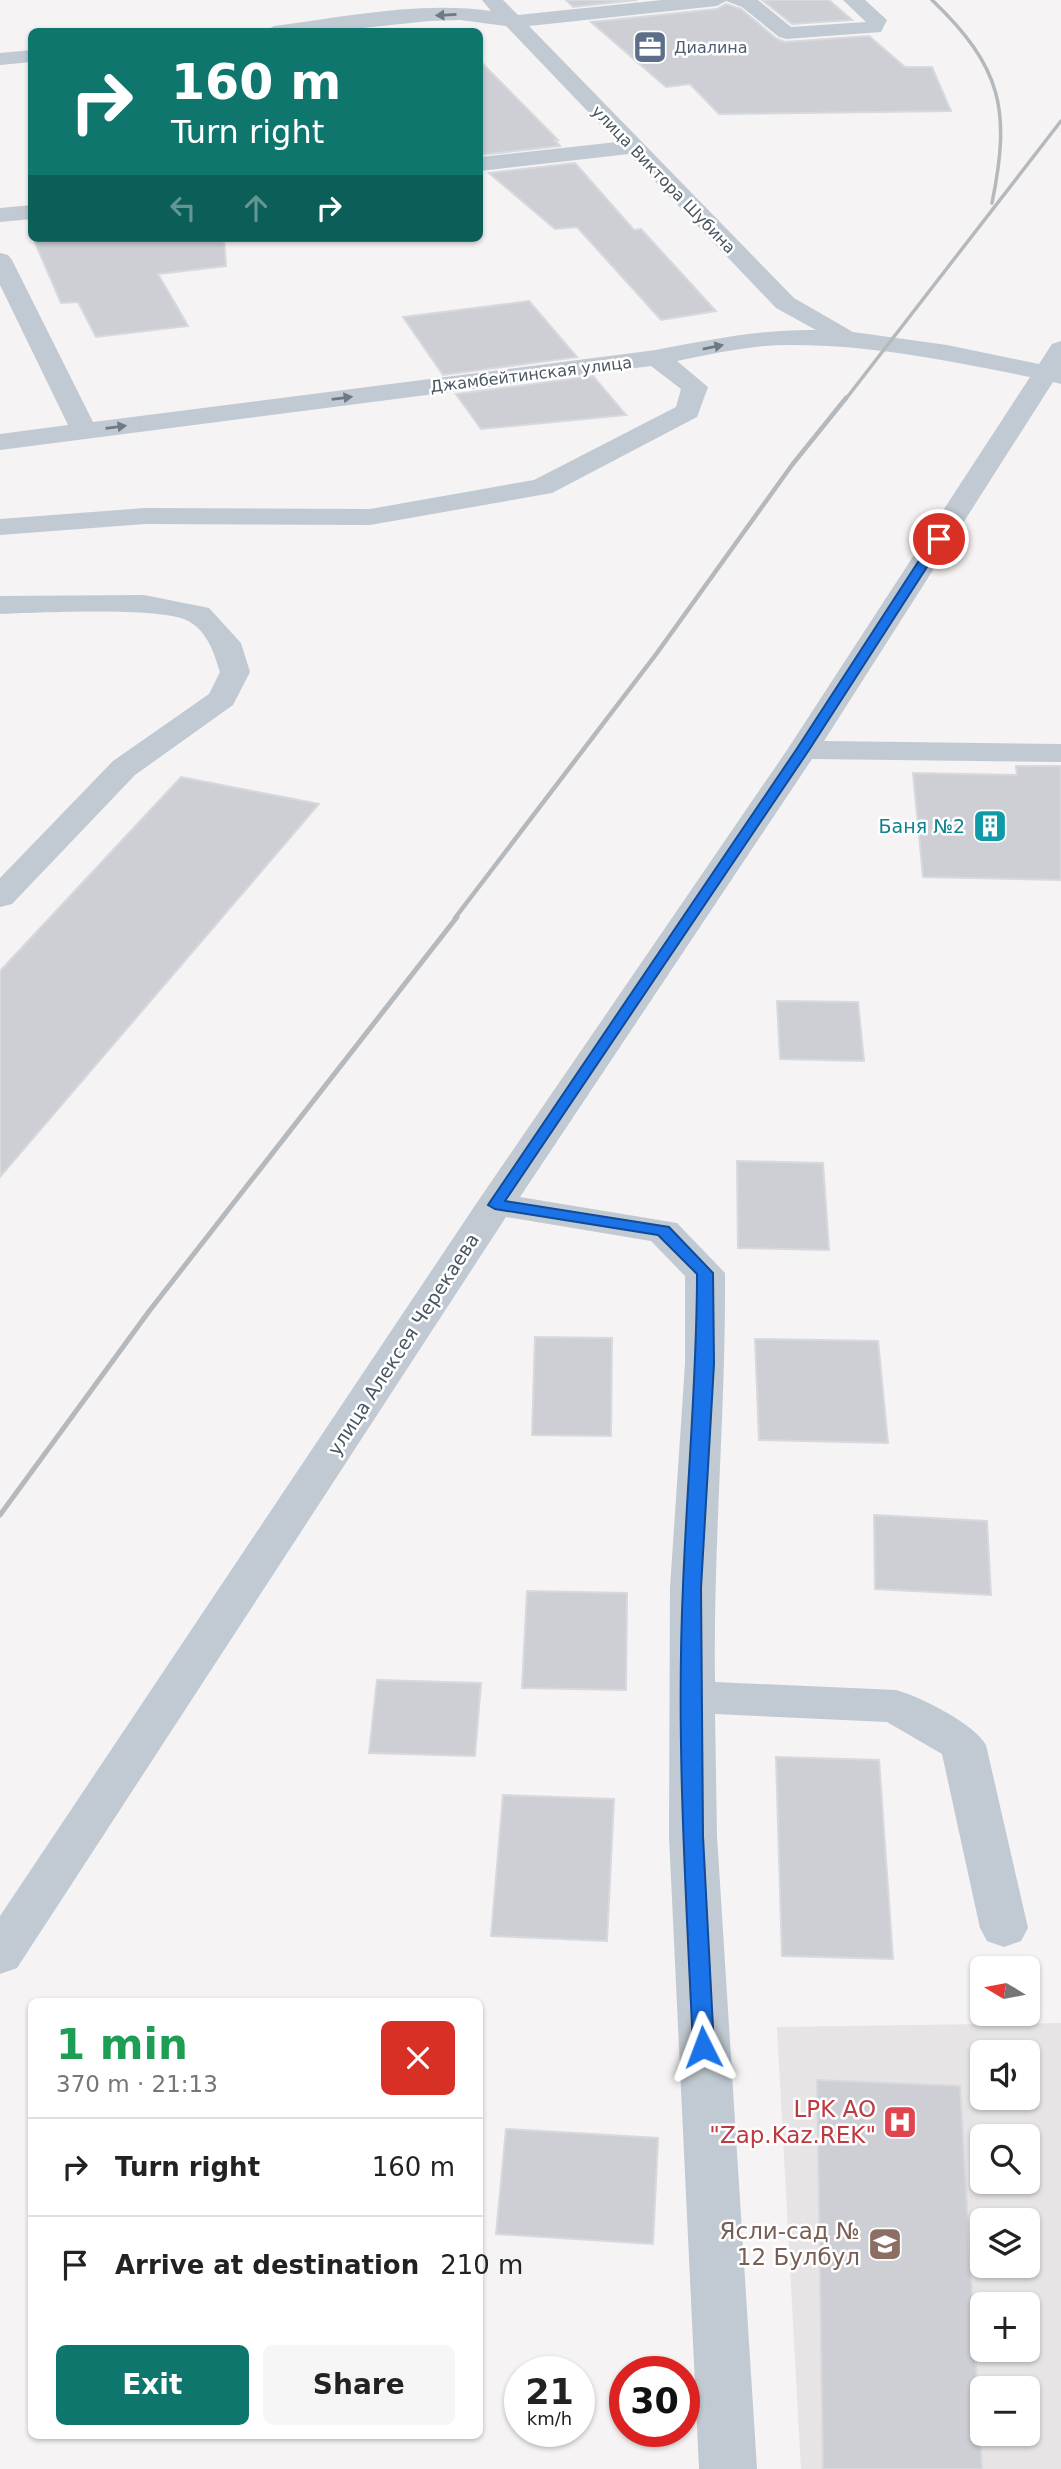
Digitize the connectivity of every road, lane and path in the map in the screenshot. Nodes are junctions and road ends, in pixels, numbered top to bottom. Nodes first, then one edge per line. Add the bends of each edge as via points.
1 (492, 0) edge
2 (717, 0) edge
3 (736, 0) edge
4 (853, 0) edge
5 (514, 22) junction
6 (314, 28) edge
7 (28, 56) edge
8 (0, 59) edge
9 (632, 147) junction
10 (483, 164) edge
11 (28, 212) edge
12 (0, 215) edge
13 (0, 260) edge
14 (850, 339) junction
15 (656, 358) junction
16 (1057, 360) edge
17 (84, 431) junction
18 (0, 442) edge
19 (0, 527) edge
20 (0, 604) edge
21 (803, 750) junction
22 (1061, 753) edge
23 (0, 897) edge
24 (495, 1205) junction
25 (693, 1697) junction
26 (1004, 1927) dead end
27 (0, 1955) edge
28 (728, 2469) edge

1 - 5 street, улица Виктора Шубина
2 - 5 street
3 - 4 street via 747,2 786,33 874,28 877,20
5 -> 6 street via 489,15 456,14
5 - 9 street, улица Виктора Шубина
7 - 8 street
9 - 10 street
9 - 14 street, улица Виктора Шубина via 785,303
11 - 12 street
13 - 17 street
15 -> 14 street, Джамбейтинская улица via 785,337
14 - 16 street, Джамбейтинская улица via 947,353
17 -> 15 street, Джамбейтинская улица
15 - 19 street via 695,387 688,411 542,487 370,517 145,516
16 - 21 street, улица Алексея Черекаева
17 - 18 street, Джамбейтинская улица
20 - 23 street via 144,604 199,614 226,643 235,671 222,699 124,768
21 - 22 street
21 - 24 street, улица Алексея Черекаева
24 - 25 street via 663,1231 705,1273 705,1364 692,1588
24 - 27 street, улица Алексея Черекаева
25 - 26 street via 896,1706 962,1745
25 - 28 street via 693,1836

